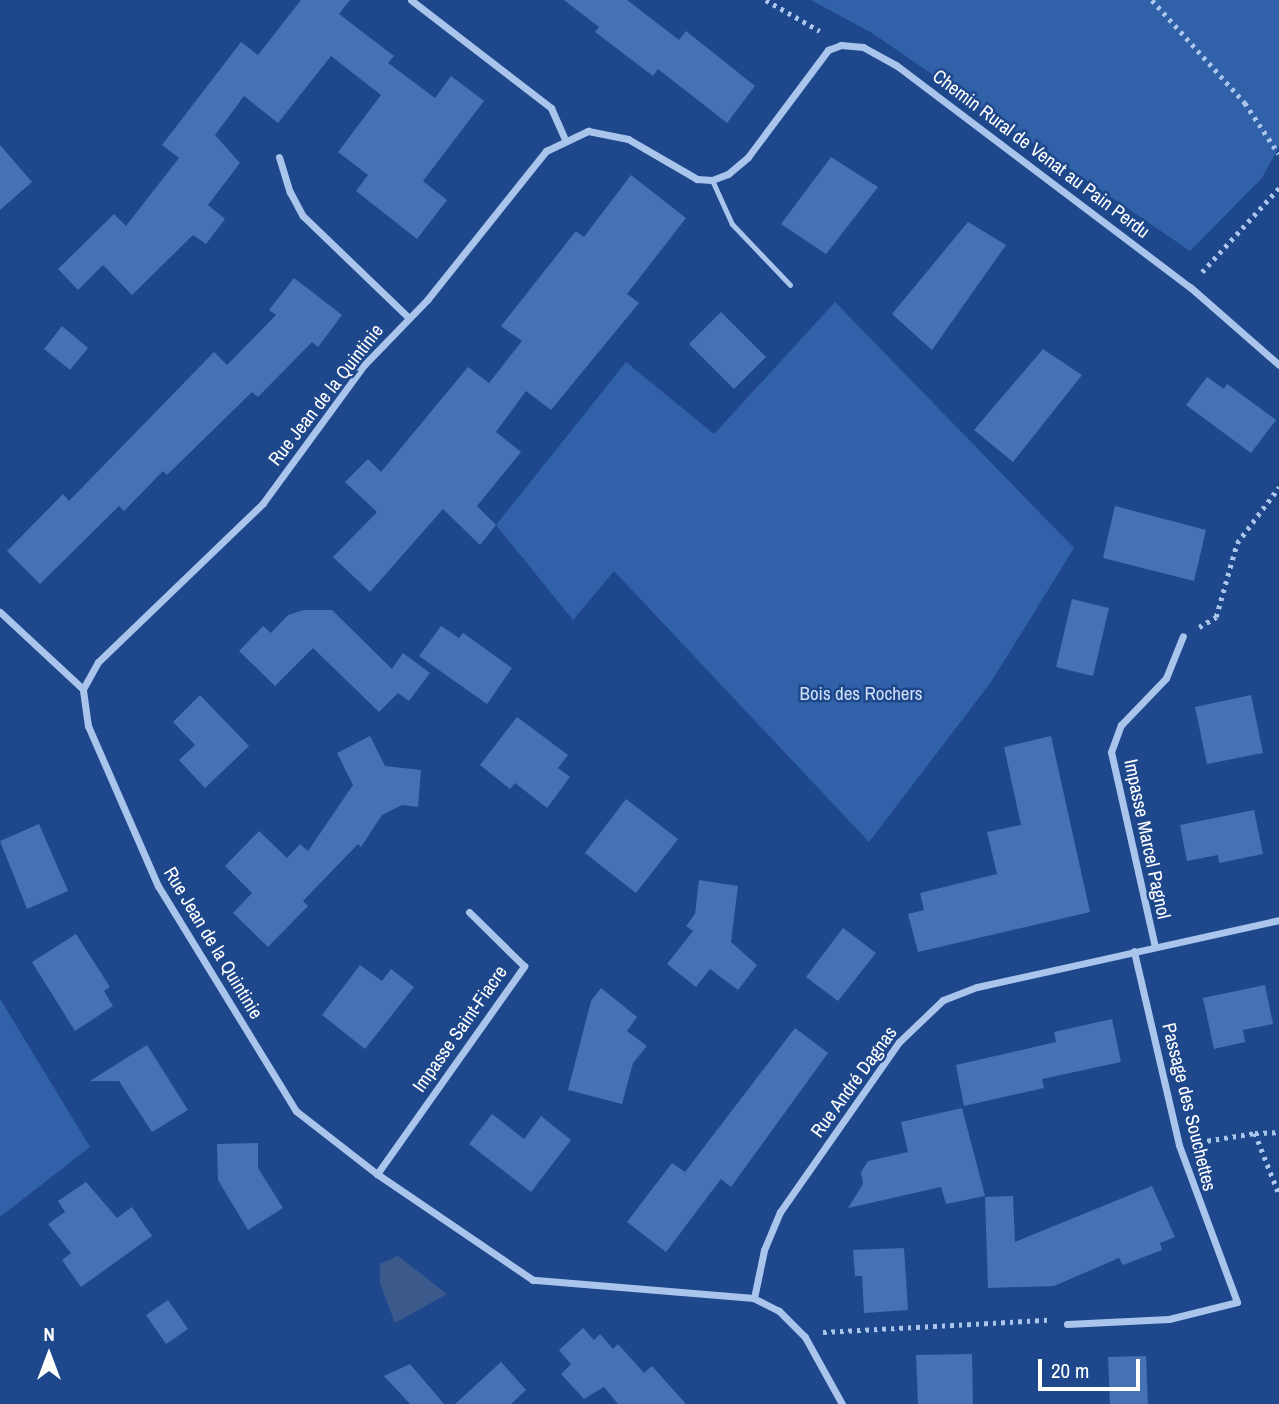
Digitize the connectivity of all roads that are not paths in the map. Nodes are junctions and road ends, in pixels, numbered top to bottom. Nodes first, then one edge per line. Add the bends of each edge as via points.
1 (411, 0) edge
2 (566, 141) junction
3 (279, 157) dead end
4 (712, 180) junction
5 (790, 285) dead end
6 (408, 317) junction
7 (1279, 365) edge
8 (0, 612) edge
9 (1183, 636) road end
10 (83, 689) junction
11 (469, 912) dead end
12 (1279, 920) edge
13 (1155, 947) junction
14 (1135, 951) junction
15 (377, 1174) junction
16 (754, 1298) junction
17 (1067, 1324) road end
18 (842, 1404) edge

1 - 2 street via 551,108
2 - 4 street, Rue Jean de la Quintinie via 588,131 628,139 697,179
2 - 6 street, Rue Jean de la Quintinie via 546,151 427,300
3 - 6 street, Rue Jean de la Quintinie via 303,216
4 - 5 lane via 732,224
4 - 7 street, Chemin Rural de Venat au Pain Perdu via 728,174 747,157 828,50 841,45 863,47 896,65 1191,287
6 - 10 street, Rue Jean de la Quintinie via 364,365 263,503 98,662
8 - 10 street
9 - 13 street, Impasse Marcel Pagnol via 1166,678 1121,724 1111,752
10 - 15 street, Rue Jean de la Quintinie via 88,726 165,898 296,1111
11 - 15 street, Impasse Saint-Fiacre via 524,966
12 - 13 street, Rue André Dagnas
13 - 14 street, Rue André Dagnas
14 - 16 street, Rue André Dagnas via 1039,970 943,1000 899,1042 780,1212 764,1250
14 - 17 street, Passage des Souchettes via 1179,1145 1237,1302 1169,1319
15 - 16 street, Rue Jean de la Quintinie via 533,1280
16 - 18 street via 779,1311 805,1337

